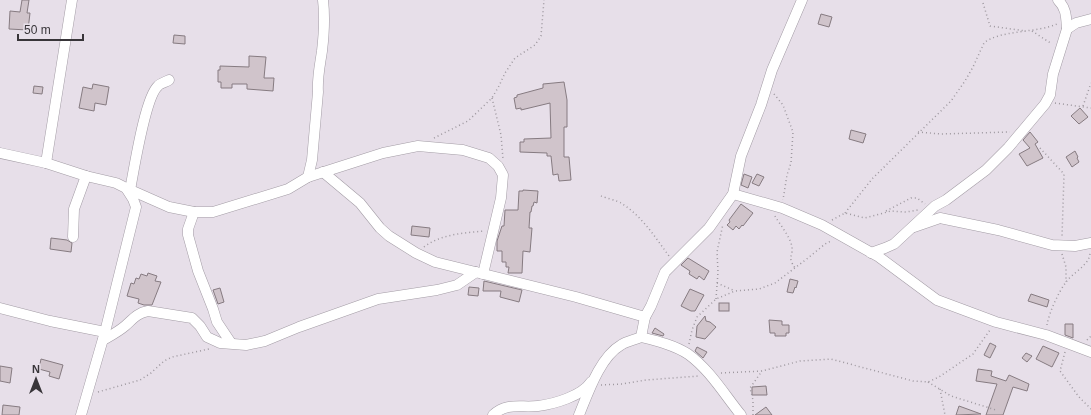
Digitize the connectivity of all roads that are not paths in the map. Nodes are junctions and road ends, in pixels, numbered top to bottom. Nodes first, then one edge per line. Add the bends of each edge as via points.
1 (72, 0) edge
2 (323, 0) edge
3 (802, 0) edge
4 (1058, 0) edge
5 (1091, 19) edge
6 (1067, 25) junction
7 (169, 80) dead end
8 (0, 153) edge
9 (46, 164) junction
10 (323, 172) junction
11 (86, 176) junction
12 (308, 177) junction
13 (128, 189) junction
14 (733, 194) junction
15 (194, 212) junction
16 (910, 228) junction
17 (73, 237) dead end
18 (1089, 243) edge
19 (871, 253) junction
20 (480, 273) junction
21 (0, 308) edge
22 (644, 317) junction
23 (104, 336) junction
24 (641, 337) junction
25 (230, 342) junction
26 (1091, 352) edge
27 (598, 372) junction
28 (81, 415) edge
29 (493, 415) edge
30 (579, 415) edge
31 (741, 415) edge

1 - 9 street
2 - 12 street via 325,19 317,80 312,160
3 - 14 street via 781,47 741,156
4 - 6 street via 1066,13
5 - 6 street
6 - 16 street via 1046,103 986,170 935,206
7 - 13 street via 158,85 151,96
8 - 9 street
9 - 11 street
10 - 12 street
10 - 20 street via 360,203 384,232 416,253 435,262
10 - 20 street via 383,153 418,146 463,150 489,158 498,166 502,175 501,198
11 - 13 street via 116,182
11 - 17 street via 74,209
12 - 15 street via 288,189 213,212
13 - 15 street via 168,207
13 - 23 street via 136,207
14 - 19 street via 782,208 822,225
14 - 22 street via 709,228 665,272
15 - 25 street via 188,235 217,322
16 - 18 street via 940,218 1052,245 1075,246
16 - 19 street via 894,244
19 - 26 street via 937,300
20 - 22 street
20 - 25 street via 457,285 378,299 265,340 246,345
21 - 23 street
22 - 24 street
23 - 25 street via 124,327 142,312 148,311 192,318 207,337 220,343
23 - 28 street
24 - 27 street via 621,345 608,356
24 - 31 street via 687,354 709,374
27 - 29 street via 588,386 558,402 538,406 507,407
27 - 30 street

